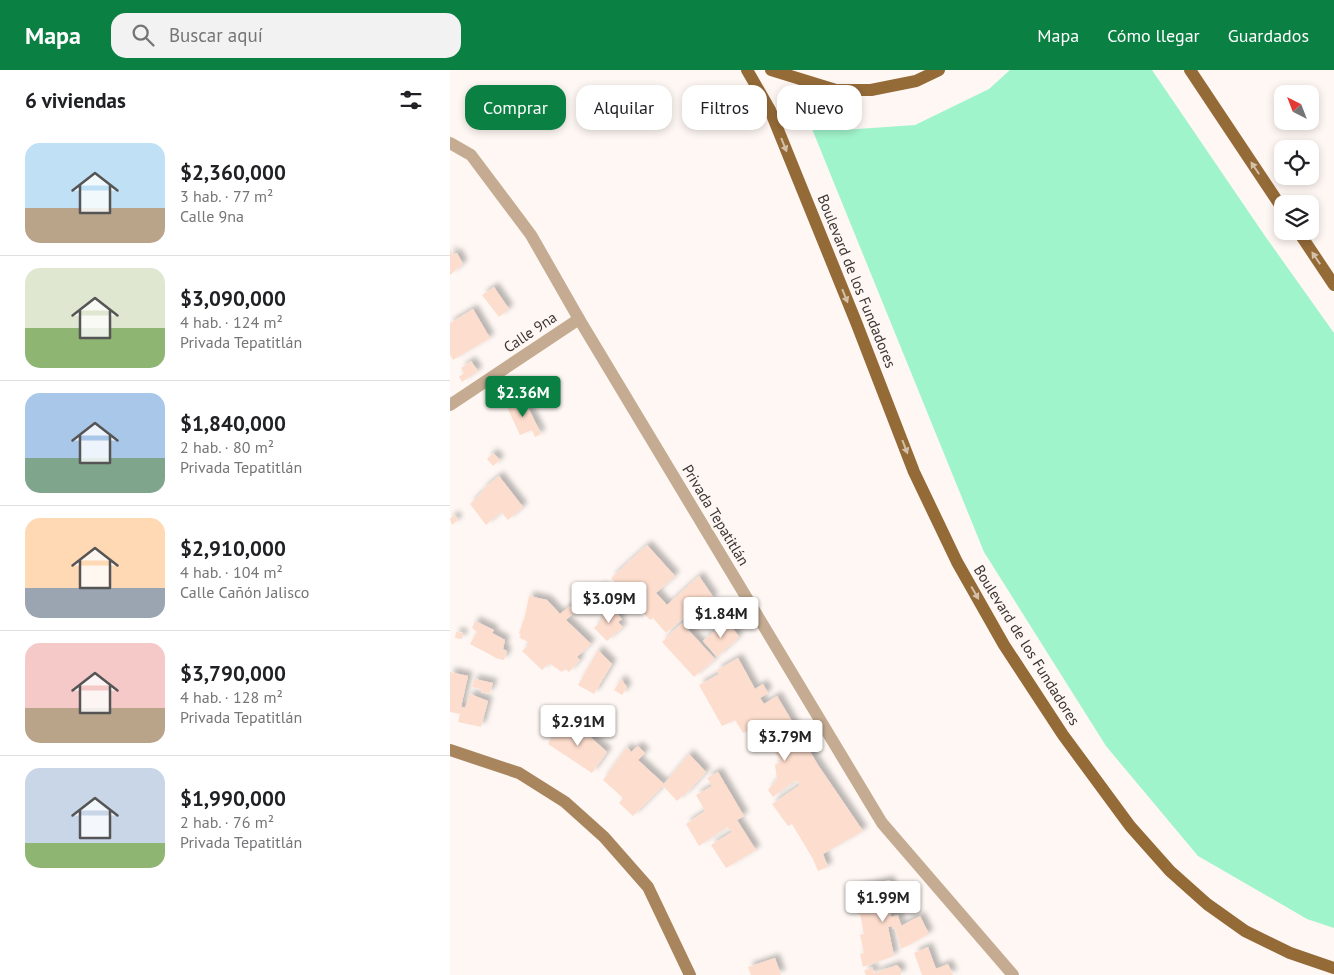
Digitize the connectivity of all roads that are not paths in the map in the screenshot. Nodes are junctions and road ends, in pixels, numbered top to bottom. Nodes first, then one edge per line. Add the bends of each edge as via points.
1 (747, 70) edge
2 (771, 70) edge
3 (939, 70) edge
4 (1190, 70) edge
5 (450, 142) edge
6 (1274, 196) edge
7 (1304, 240) edge
8 (1334, 285) edge
9 (579, 319) junction
10 (450, 405) edge
11 (450, 750) edge
12 (1334, 968) edge
13 (690, 975) edge
14 (1013, 975) edge

1 -> 12 main road, Boulevard de los Fundadores via 770,110 914,472 957,562 1004,645 1063,736 1130,826 1170,871 1207,904 1245,931
2 - 3 main road via 836,90 871,90 916,81
6 -> 4 main road
5 - 9 street, Privada Tepatitlán via 470,155 532,235
8 -> 7 main road
9 - 10 street, Calle 9na
9 - 14 street, Privada Tepatitlán via 882,823
11 - 13 street via 518,772 565,802 604,837 648,887

